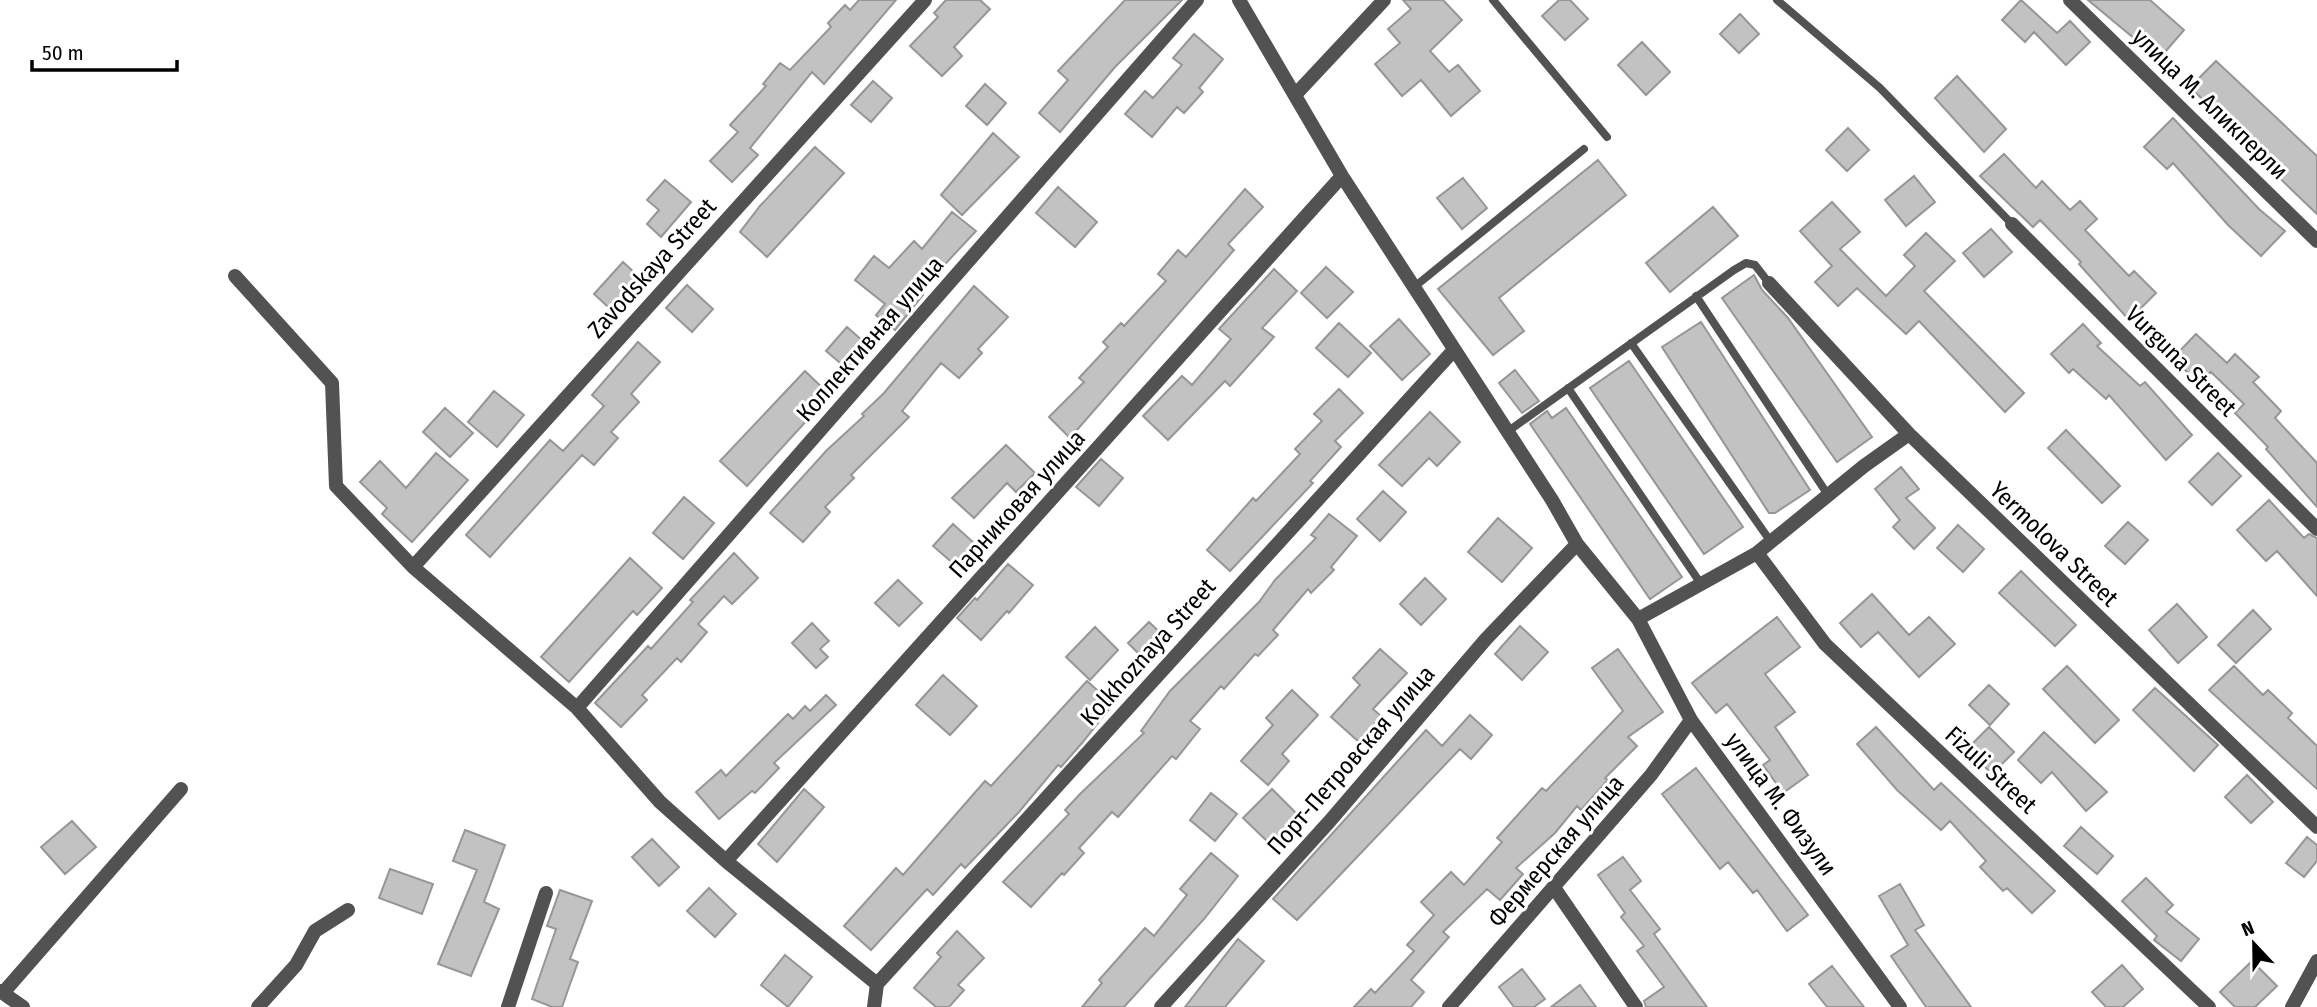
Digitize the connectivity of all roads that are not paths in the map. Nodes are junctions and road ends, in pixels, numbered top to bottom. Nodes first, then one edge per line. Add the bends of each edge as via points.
1 (925, 0) edge
2 (1197, 0) edge
3 (1239, 0) edge
4 (1384, 0) edge
5 (1493, 0) edge
6 (1777, 0) edge
7 (2070, 0) edge
8 (1295, 95) junction
9 (1607, 136) dead end
10 (1584, 149) dead end
11 (1342, 176) junction
12 (2012, 224) joint
13 (2317, 241) edge
14 (235, 276) dead end
15 (1769, 283) joint
16 (1413, 288) junction
17 (1696, 296) junction
18 (1631, 343) junction
19 (1453, 351) junction
20 (1568, 388) junction
21 (1507, 432) junction
22 (1909, 433) junction
23 (1828, 495) junction
24 (2317, 529) edge
25 (1771, 542) junction
26 (1577, 544) junction
27 (1757, 553) junction
28 (413, 566) junction
29 (1701, 584) junction
30 (1638, 620) junction
31 (577, 708) junction
32 (1691, 720) junction
33 (181, 789) dead end
34 (2317, 827) edge
35 (726, 861) junction
36 (1555, 889) junction
37 (546, 892) dead end
38 (348, 910) dead end
39 (2317, 961) edge
40 (877, 984) junction
41 (1, 992) edge
42 (23, 1007) edge
43 (258, 1007) edge
44 (508, 1007) edge
45 (874, 1007) edge
46 (1161, 1007) edge
47 (1449, 1007) edge
48 (1636, 1007) edge
49 (1900, 1007) edge
50 (2209, 1007) edge
51 (2292, 1007) edge

1 - 28 street, Zavodskaya Street
2 - 31 street, Коллективная улица
3 - 8 street, улица М. Физули
4 - 8 street
5 - 9 lane
6 - 12 lane via 1880,88
7 - 13 street, улица М. Аликперли
8 - 11 street, улица М. Физули
10 - 16 lane
11 - 16 street, улица М. Физули
11 - 35 street, Парниковая улица
12 - 24 street, Vurguna Street
14 - 28 street via 332,383 336,486
15 - 17 lane via 1755,265 1746,263
15 - 22 street, Yermolova Street
16 - 19 street, улица М. Физули
17 - 18 lane
17 - 23 lane
18 - 20 lane
18 - 25 lane
19 - 21 street, улица М. Физули
19 - 40 street, Kolkhoznaya Street
20 - 21 lane
20 - 29 lane
21 - 26 street, улица М. Физули
22 - 23 street
22 - 34 street, Yermolova Street
23 - 25 street
25 - 27 street
26 - 30 street, улица М. Физули
26 - 46 street, Порт-Петровская улица via 1486,639
27 - 29 street
27 - 50 street, Fizuli Street via 1825,644
28 - 31 street
29 - 30 street
30 - 32 street, улица М. Физули
31 - 35 street via 660,802
32 - 36 street, Фермерская улица
32 - 49 street, улица М. Физули
33 - 41 street
35 - 40 street
36 - 47 street, Фермерская улица
36 - 48 street
37 - 44 street
38 - 43 street via 315,931 296,965
39 - 51 street
40 - 45 street
41 - 42 street

